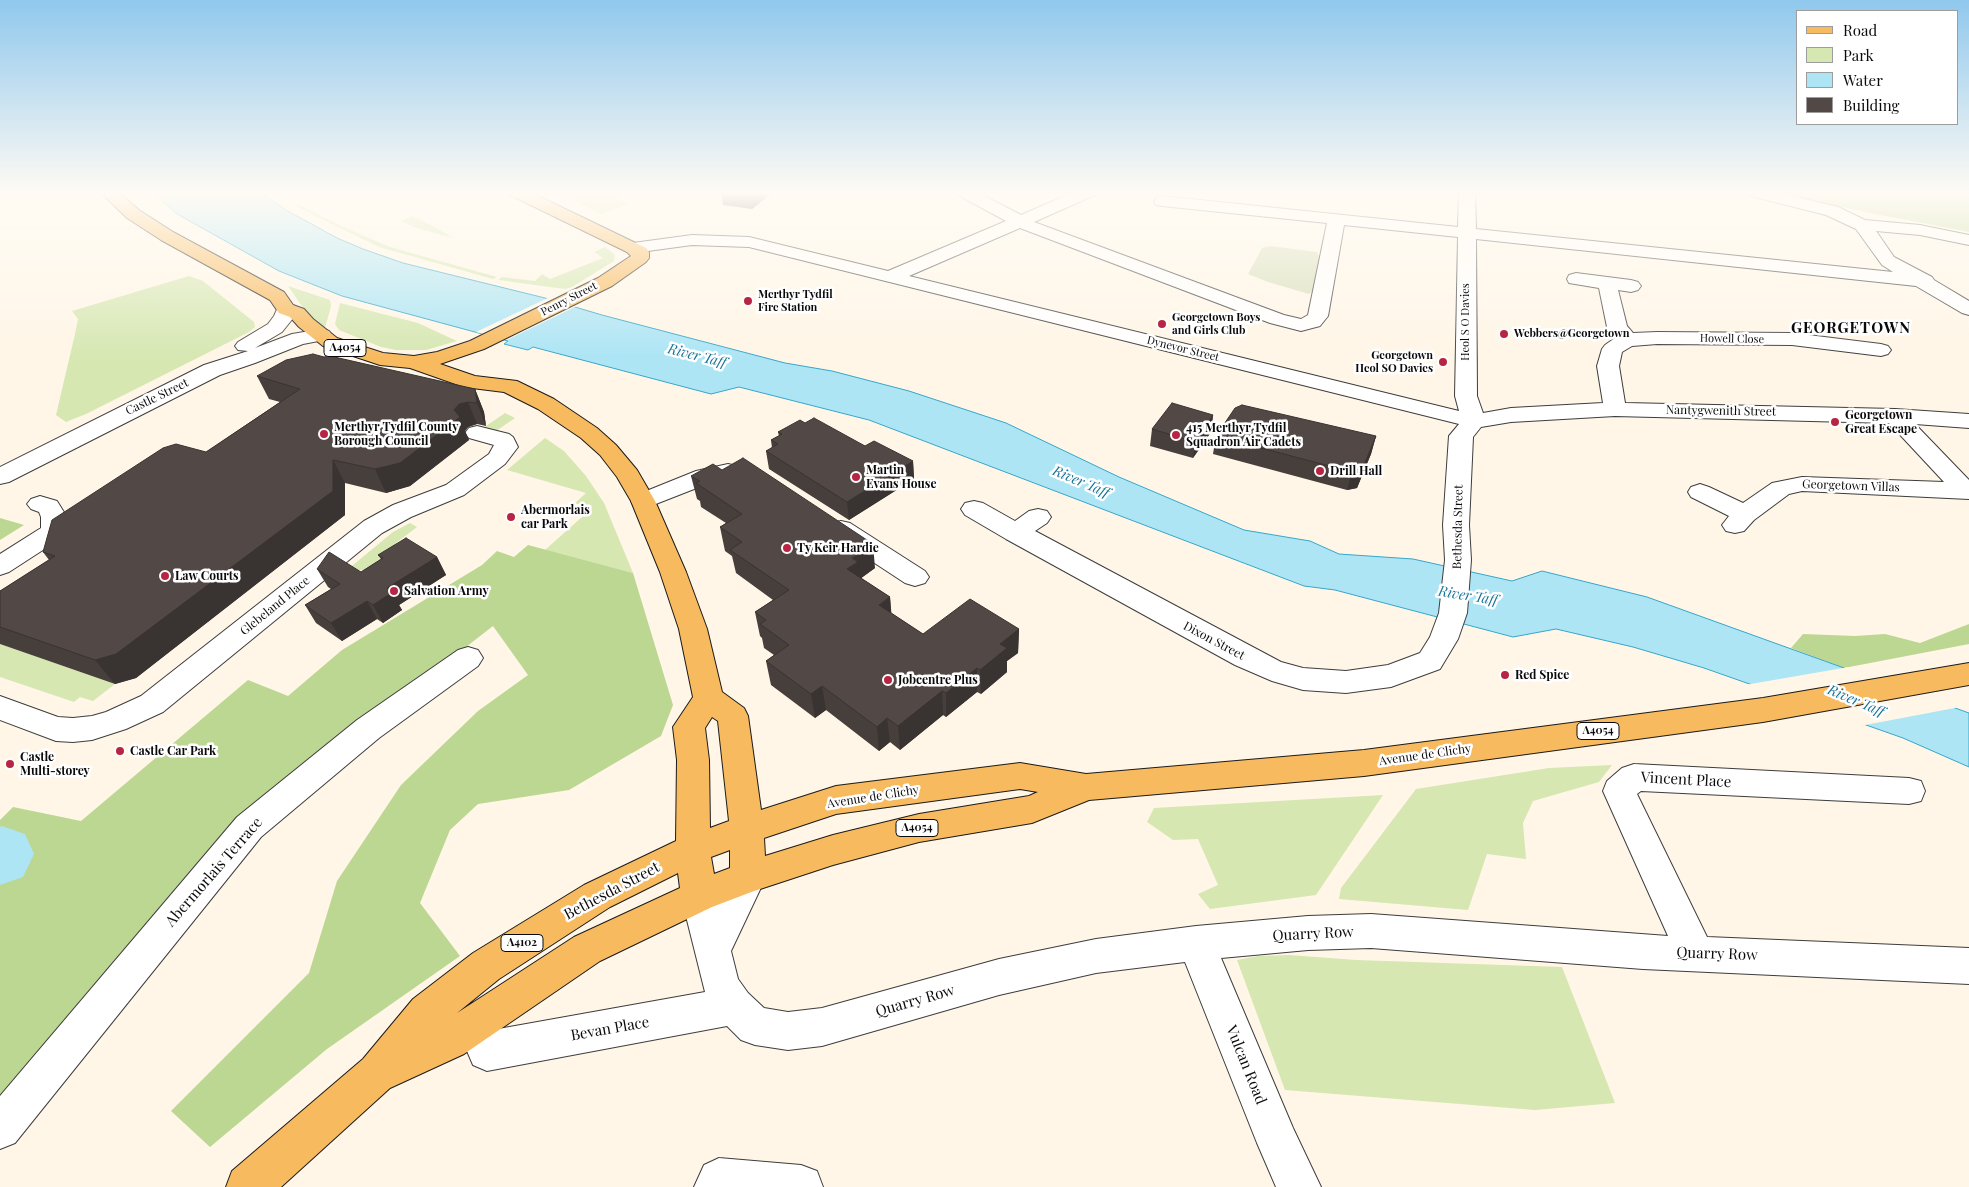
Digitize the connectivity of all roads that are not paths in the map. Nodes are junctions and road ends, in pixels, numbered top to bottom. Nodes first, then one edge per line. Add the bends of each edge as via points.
1 (187, 247) edge
2 (620, 247) edge
3 (678, 247) edge
4 (772, 247) edge
5 (960, 247) edge
6 (1088, 247) edge
7 (1331, 247) edge
8 (1466, 247) edge
9 (1610, 247) edge
10 (1878, 247) edge
11 (634, 255) junction
12 (892, 276) junction
13 (1576, 279) dead end
14 (1924, 281) junction
15 (1607, 283) junction
16 (1631, 286) dead end
17 (286, 309) junction
18 (1969, 309) edge
19 (1820, 322) dead end
20 (322, 335) junction
21 (1627, 340) junction
22 (486, 341) junction
23 (1836, 344) junction
24 (1881, 350) dead end
25 (414, 362) junction
26 (212, 370) junction
27 (509, 386) junction
28 (1615, 409) junction
29 (1895, 416) junction
30 (1474, 421) junction
31 (1969, 421) edge
32 (477, 433) dead end
33 (753, 472) edge
34 (0, 477) edge
35 (1968, 491) edge
36 (1700, 492) dead end
37 (643, 501) junction
38 (40, 504) dead end
39 (974, 509) dead end
40 (77, 516) edge
41 (1038, 517) dead end
42 (824, 518) edge
43 (54, 531) junction
44 (1015, 533) junction
45 (0, 566) edge
46 (915, 577) dead end
47 (468, 658) dead end
48 (1430, 661) joint
49 (1969, 674) edge
50 (708, 698) junction
51 (0, 708) edge
52 (1086, 787) junction
53 (1908, 791) dead end
54 (747, 829) junction
55 (693, 849) junction
56 (748, 877) junction
57 (699, 896) junction
58 (1196, 943) junction
59 (712, 952) junction
60 (1696, 953) junction
61 (1969, 966) edge
62 (734, 1006) junction
63 (486, 1051) dead end
64 (377, 1073) junction
65 (0, 1128) edge
66 (718, 1183) edge
67 (248, 1187) edge
68 (801, 1187) edge
69 (1299, 1187) edge

1 - 17 main road, A4054 via 277,296
2 - 11 main road
3 - 11 street, Penry Street
4 - 12 street, Penry Street
5 - 12 street
6 - 7 street via 1277,319 1301,325 1313,322 1318,316
8 - 30 street, Heol S O Davies via 1466,396
9 - 14 street
10 - 14 street via 1888,261
11 - 22 main road, Penry Street / A4054 via 617,275
12 - 30 street, Dynevor Street
13 - 15 street
14 - 18 street
15 - 16 street
15 - 21 street via 1617,327
17 - 20 main road, A4054 via 298,313
17 - 26 street via 275,328
19 - 23 street
20 - 25 main road, A4054 via 330,342 380,359
20 - 26 street, Castle Street via 299,338
21 - 23 street, Howell Close via 1792,339
21 - 28 street via 1612,349 1608,366
22 - 25 main road, A4054 via 441,358
22 - 27 main road, A4054 via 475,352
23 - 24 street, Howell Close
25 - 27 main road, A4054 via 472,382
26 - 34 street, Castle Street
27 - 37 main road, A4054 via 564,415 589,433 628,475
28 - 29 street, Nantygwenith Street
28 - 30 street, Nantygwenith Street via 1511,415
29 - 31 street, Nantygwenith Street
29 - 35 street, Georgetown Villas
30 - 48 street, Bethesda Street via 1461,436 1456,525 1458,560 1453,613 1444,638
32 - 51 street, Glebeland Place via 505,442 506,447 497,459 454,490 372,527 152,704 115,721 73,730 56,729
33 - 37 street via 730,470 705,476
35 - 36 street, Georgetown Villas via 1802,484 1780,488 1740,520
37 - 50 main road, A4054 via 693,629
38 - 43 street via 48,508 54,517
39 - 44 street, Dixon Street
40 - 43 street
41 - 44 street
42 - 46 street
43 - 45 street
44 - 48 street, Dixon Street via 1272,670 1303,679 1346,682 1391,676
47 - 65 street, Abermorlais Terrace via 368,729 250,827
49 - 52 main road, Avenue de Clichy / A4054 via 1763,710 1364,763
50 - 54 main road via 733,716
50 - 55 main road via 689,727 693,760
52 - 54 main road, Avenue de Clichy / A4054 via 1020,776 836,800
52 - 56 main road, Avenue de Clichy / A4054 via 1032,809 919,828 833,850
53 - 60 street, Vincent Place via 1634,777 1619,791
54 - 55 main road, A4054
54 - 56 main road
55 - 57 main road
55 - 64 main road, Bethesda Street / A4102 via 597,896 486,966 427,1012
56 - 57 main road, A4054
56 - 59 street
57 - 59 street, Quarry Row
57 - 64 main road, Bethesda Street / A4102 via 587,949 450,1040
58 - 60 street, Quarry Row via 1371,931 1643,952
58 - 62 street, Quarry Row via 1096,956 999,976 822,1027 788,1032 755,1026
58 - 69 street, Vulcan Road
59 - 62 street, Quarry Row via 721,986
60 - 61 street, Quarry Row
62 - 63 street, Bevan Place
64 - 67 main road, Bethesda Street / A4102
66 - 68 street

